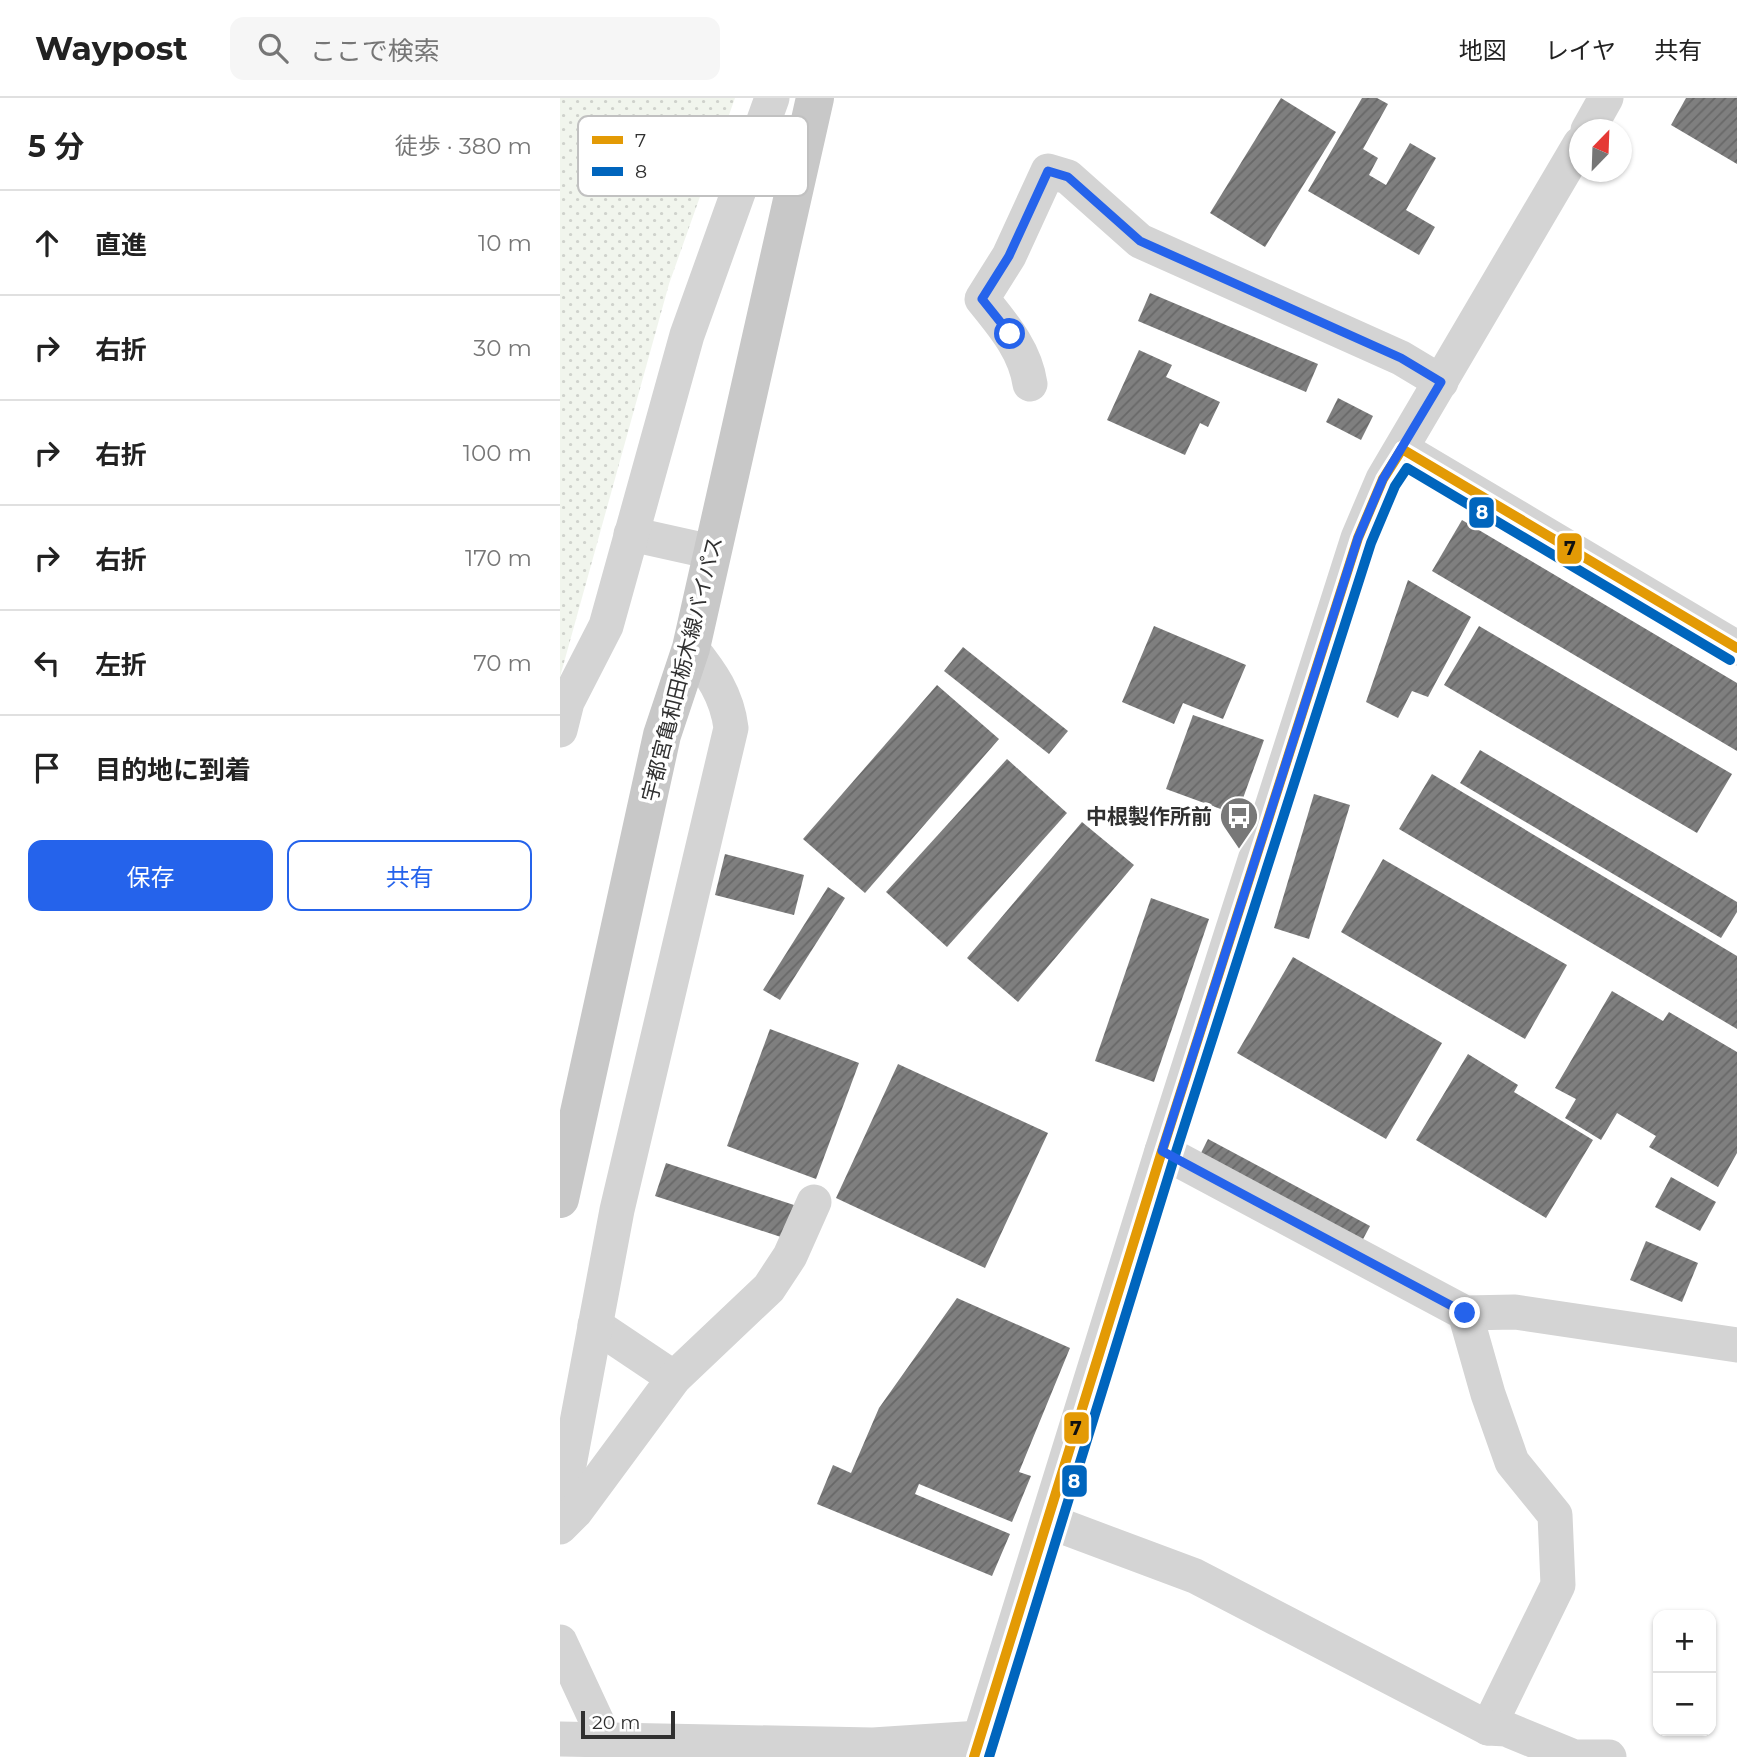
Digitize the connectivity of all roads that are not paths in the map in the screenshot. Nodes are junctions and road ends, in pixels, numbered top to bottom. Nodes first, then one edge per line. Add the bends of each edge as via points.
1 (772, 98) edge
2 (815, 98) edge
3 (1606, 98) edge
4 (766, 116) edge
5 (1594, 119) edge
6 (808, 129) edge
7 (1569, 163) edge
8 (737, 196) edge
9 (793, 196) edge
10 (1441, 382) junction
11 (1030, 384) dead end
12 (1402, 449) junction
13 (631, 534) junction
14 (712, 552) junction
15 (691, 648) junction
16 (1737, 648) edge
17 (560, 730) edge
18 (1162, 1151) junction
19 (560, 1199) edge
20 (814, 1202) dead end
21 (1465, 1313) junction
22 (595, 1325) junction
23 (1737, 1345) edge
24 (674, 1378) junction
25 (560, 1513) edge
26 (1048, 1521) junction
27 (560, 1527) edge
28 (560, 1642) edge
29 (1488, 1728) junction
30 (560, 1739) edge
31 (605, 1739) junction
32 (977, 1747) edge
33 (1609, 1757) edge

1 - 4 street
2 - 6 main road, 宇都宮亀和田栃木線バイパス
3 - 5 street
7 - 10 street
8 - 13 street via 687,335
9 - 14 main road, 宇都宮亀和田栃木線バイパス
10 - 11 street via 1401,358 1140,241 1068,177 1048,171 1009,256 982,299 1010,334
10 - 12 street
12 - 16 street
12 - 18 street via 1383,479 1358,538
13 - 14 street
13 - 17 street via 606,626 567,702
14 - 15 main road, 宇都宮亀和田栃木線バイパス
15 - 19 main road, 宇都宮亀和田栃木線バイパス via 662,735
15 - 22 street via 720,689 731,728 631,1150
18 - 21 street
18 - 26 street
20 - 24 street via 790,1256 769,1288
21 - 23 street via 1515,1312
21 - 29 street via 1512,1462 1555,1515 1558,1585
22 - 24 street
22 - 25 street
24 - 27 street
26 - 29 street via 1195,1576
26 - 32 street
28 - 31 street
29 - 33 street via 1506,1728 1574,1756
30 - 31 street
31 - 32 street

